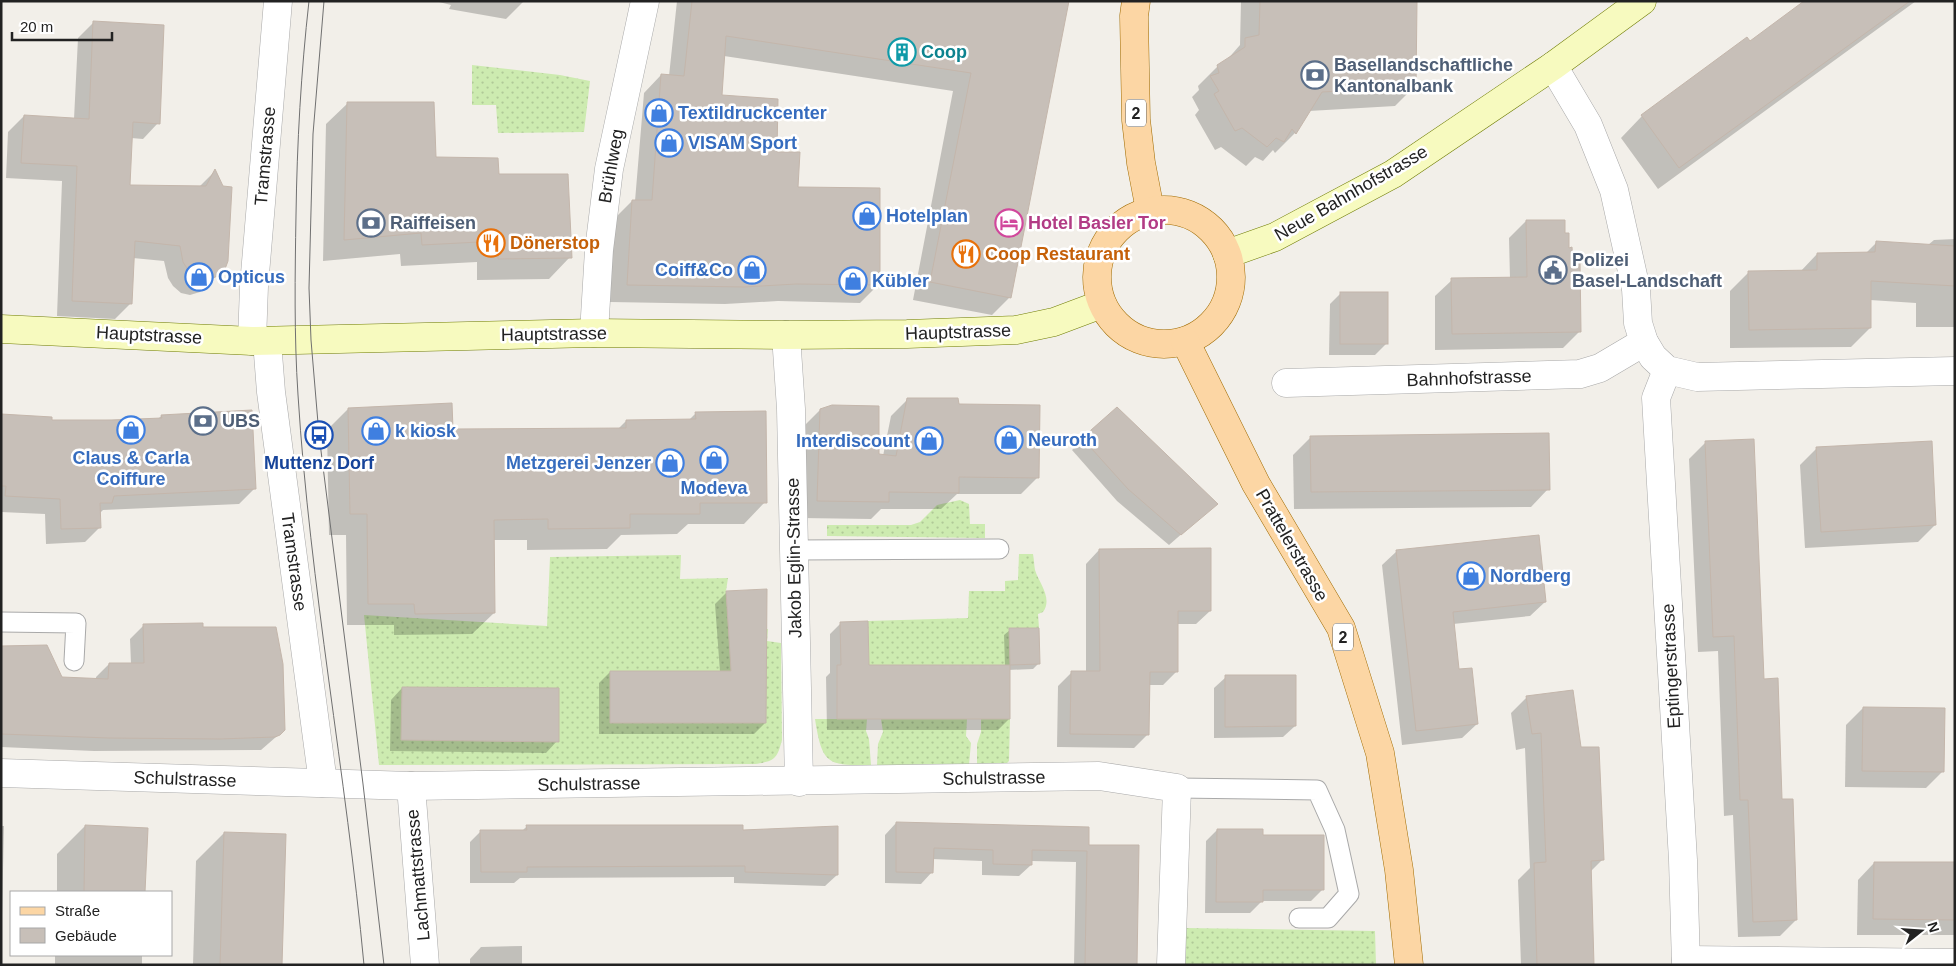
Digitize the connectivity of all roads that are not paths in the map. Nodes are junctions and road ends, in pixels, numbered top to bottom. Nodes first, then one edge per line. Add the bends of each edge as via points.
1 (278, 1) edge
2 (645, 1) edge
3 (1136, 1) edge
4 (1642, 1) edge
5 (1553, 66) junction
6 (1150, 210) junction
7 (1227, 254) junction
8 (1102, 304) junction
9 (1, 329) edge
10 (594, 333) junction
11 (786, 335) junction
12 (260, 341) junction
13 (1185, 341) junction
14 (1644, 342) junction
15 (1667, 370) junction
16 (1955, 371) edge
17 (1286, 384) dead end
18 (999, 549) dead end
19 (794, 550) junction
20 (1, 622) edge
21 (74, 661) dead end
22 (1, 773) edge
23 (799, 782) junction
24 (323, 783) junction
25 (411, 786) junction
26 (1177, 788) junction
27 (1299, 918) dead end
28 (1686, 962) edge
29 (1955, 963) edge
30 (425, 965) edge
31 (1171, 965) edge
32 (1409, 965) edge

1 - 12 street, Tramstrasse via 254,286
2 - 10 street, Brühlweg via 609,169 599,250
3 - 6 main road, 2 via 1136,120
4 - 5 street, Neue Bahnhofstrasse
5 - 7 street, Neue Bahnhofstrasse via 1393,174 1275,237
5 - 14 street via 1588,125 1614,190
6 - 7 main road via 1170,209 1205,223 1219,236
6 - 8 main road via 1132,217 1116,229 1104,246 1097,265 1096,285
7 - 13 main road via 1232,275 1229,297 1219,316 1204,332
8 - 11 street, Hauptstrasse via 1054,322 1016,330
8 - 13 main road via 1113,321 1128,334 1146,342
9 - 12 street, Hauptstrasse
10 - 11 street, Hauptstrasse
10 - 12 street, Hauptstrasse
11 - 19 street, Jakob Eglin-Strasse
12 - 24 street, Tramstrasse via 271,392
13 - 32 main road, Prattelerstrasse / 2 via 1256,484 1341,628 1380,753 1399,870
14 - 15 street
14 - 17 street, Bahnhofstrasse via 1600,368 1580,374
15 - 16 street via 1697,378
15 - 28 street, Eptingerstrasse via 1656,398
18 - 19 lane
19 - 23 street, Jakob Eglin-Strasse
20 - 21 lane via 76,624
22 - 24 street, Schulstrasse
23 - 25 street, Schulstrasse
23 - 26 street, Schulstrasse via 1099,776
24 - 25 street, Schulstrasse
25 - 30 street, Lachmattstrasse
26 - 27 lane via 1317,790 1335,830 1349,894 1328,918
26 - 31 street
28 - 29 street

